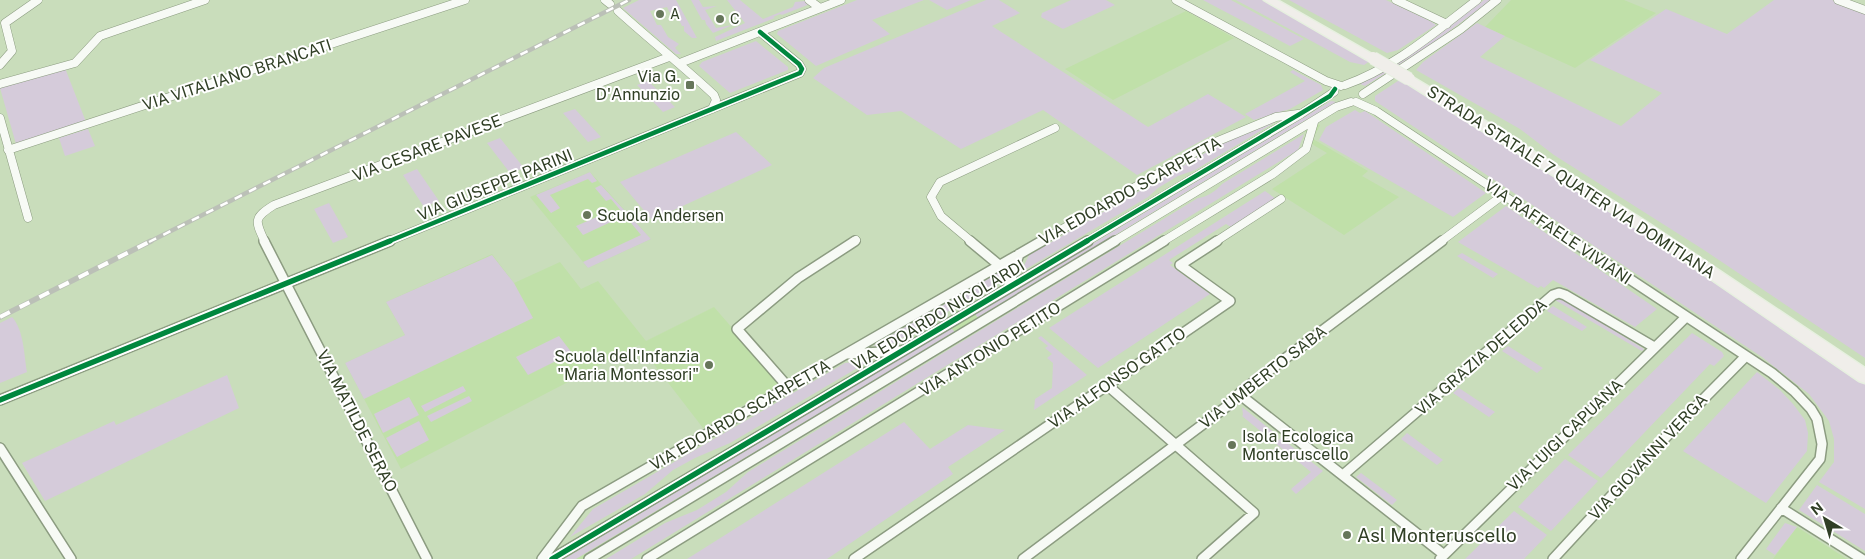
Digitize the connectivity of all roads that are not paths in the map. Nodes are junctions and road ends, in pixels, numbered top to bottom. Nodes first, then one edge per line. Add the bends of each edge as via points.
1 (38, 0) edge
2 (205, 0) edge
3 (465, 0) edge
4 (809, 0) edge
5 (841, 0) edge
6 (1176, 0) edge
7 (1269, 0) edge
8 (1282, 0) edge
9 (1396, 0) edge
10 (1478, 0) edge
11 (1497, 0) edge
12 (1838, 0) edge
13 (1850, 0) edge
14 (1865, 6) edge
15 (820, 8) junction
16 (1865, 10) edge
17 (618, 11) dead end
18 (1447, 24) junction
19 (760, 32) junction
20 (1376, 56) junction
21 (669, 57) junction
22 (680, 63) junction
23 (0, 65) edge
24 (1412, 77) junction
25 (1, 81) edge
26 (1339, 88) junction
27 (714, 95) junction
28 (740, 98) junction
29 (1358, 99) junction
30 (712, 109) junction
31 (1301, 114) junction
32 (0, 118) edge
33 (1314, 122) junction
34 (1055, 128) dead end
35 (8, 150) junction
36 (1503, 195) junction
37 (1281, 200) dead end
38 (28, 218) dead end
39 (856, 240) dead end
40 (1019, 254) junction
41 (999, 265) junction
42 (287, 283) junction
43 (1008, 288) junction
44 (959, 317) junction
45 (1686, 317) junction
46 (971, 328) junction
47 (1654, 347) junction
48 (902, 351) junction
49 (844, 354) junction
50 (1746, 356) junction
51 (1865, 365) edge
52 (1865, 377) edge
53 (1107, 385) junction
54 (788, 387) junction
55 (1239, 394) junction
56 (0, 400) edge
57 (1177, 444) junction
58 (0, 448) edge
59 (1343, 475) junction
60 (1781, 508) junction
61 (1442, 556) edge
62 (71, 559) edge
63 (427, 559) edge
64 (542, 559) edge
65 (552, 559) edge
66 (589, 559) edge
67 (647, 559) edge
68 (854, 559) edge
69 (1023, 559) edge
70 (1202, 559) edge
71 (1553, 559) edge
72 (1741, 559) edge
73 (1862, 559) edge

1 - 23 street via 5,23 12,51
2 - 25 street via 100,36 74,62
3 - 35 street, VIA VITALIANO BRANCATI
4 - 15 street
5 - 15 street
6 - 26 street
7 - 20 highway, STRADA STATALE 7 QUATER VIA DOMITIANA
8 - 20 highway, STRADA STATALE 7 QUATER VIA DOMITIANA
9 - 18 street
10 - 18 street, VIA EDOARDO NICOLARDI
11 - 29 street, VIA EDOARDO NICOLARDI
12 - 16 street
13 - 14 street
15 - 19 street
17 - 21 street
18 - 26 street, VIA EDOARDO NICOLARDI via 1365,78
19 - 22 street
19 - 28 street, VIA GIUSEPPE PARINI via 802,70 795,76
20 - 24 highway, STRADA STATALE 7 QUATER VIA DOMITIANA, bridge
21 - 22 street
21 - 42 street, VIA CESARE PAVESE via 265,210 256,224
22 - 27 street
24 - 51 highway, STRADA STATALE 7 QUATER VIA DOMITIANA via 1629,207
24 - 52 highway, STRADA STATALE 7 QUATER VIA DOMITIANA via 1610,204
26 - 29 street via 1342,99
26 - 29 street via 1358,89
26 - 31 street, VIA EDOARDO NICOLARDI
27 - 28 street
27 - 30 street via 716,100
28 - 30 street, VIA GIUSEPPE PARINI
29 - 33 street, VIA EDOARDO NICOLARDI via 1342,104
29 - 36 street, VIA RAFFAELE VIVIANI
30 - 42 street, VIA GIUSEPPE PARINI
31 - 40 street, VIA EDOARDO SCARPETTA via 1276,117 1206,146
31 - 43 street, VIA EDOARDO NICOLARDI
32 - 35 street
33 - 46 street, VIA EDOARDO NICOLARDI
33 - 67 street, VIA ANTONIO PETITO via 1306,149 1273,174
34 - 41 street via 940,182 931,197 941,216
35 - 38 street
36 - 45 street, VIA RAFFAELE VIVIANI
36 - 55 street, VIA UMBERTO SABA
37 - 53 street, VIA ALFONSO GATTO via 1180,265 1230,301
39 - 54 street via 798,278 737,329
40 - 41 street, VIA EDOARDO SCARPETTA
40 - 43 street
41 - 49 street, VIA EDOARDO SCARPETTA
42 - 56 street, VIA GIUSEPPE PARINI
42 - 63 street, VIA MATILDE SERAO
43 - 44 street, VIA EDOARDO NICOLARDI
44 - 46 street
44 - 48 street, VIA EDOARDO NICOLARDI
45 - 47 street, VIA LUIGI CAPUANA
45 - 50 street, VIA RAFFAELE VIVIANI
46 - 66 street, VIA EDOARDO NICOLARDI
47 - 59 street, VIA GRAZIA DELEDDA via 1565,295 1553,295
47 - 61 street, VIA LUIGI CAPUANA
48 - 49 street
48 - 65 street, VIA EDOARDO NICOLARDI
49 - 54 street, VIA EDOARDO SCARPETTA
50 - 60 street, VIA RAFFAELE VIVIANI via 1791,388 1810,406 1820,425 1820,459
50 - 71 street, VIA GIOVANNI VERGA via 1662,440
53 - 57 street
53 - 68 street, VIA ALFONSO GATTO
54 - 64 street, VIA EDOARDO SCARPETTA via 582,506
55 - 57 street, VIA UMBERTO SABA
55 - 59 street
57 - 69 street, VIA UMBERTO SABA
57 - 70 street via 1254,513
58 - 62 street
59 - 61 street
60 - 72 street, VIA RAFFAELE VIVIANI
60 - 73 street

